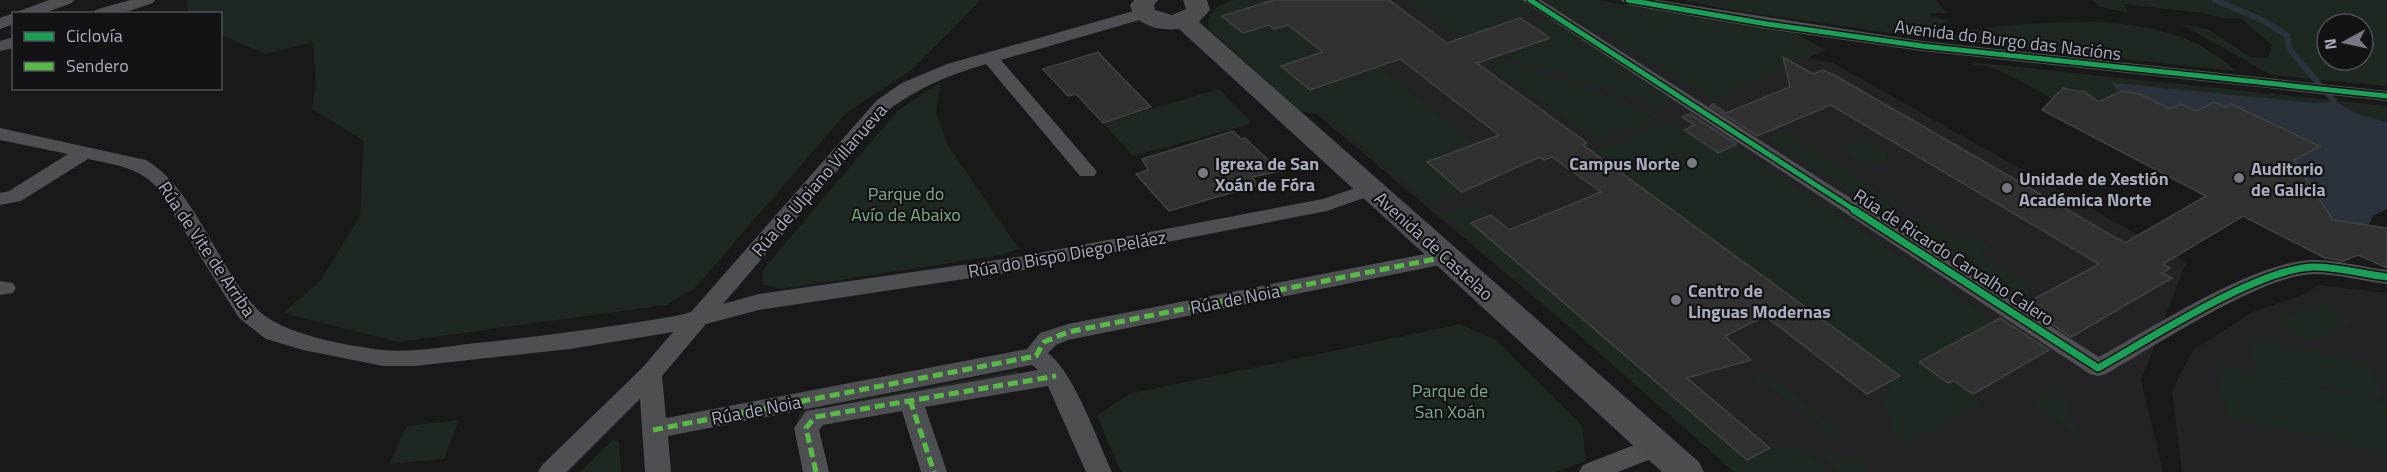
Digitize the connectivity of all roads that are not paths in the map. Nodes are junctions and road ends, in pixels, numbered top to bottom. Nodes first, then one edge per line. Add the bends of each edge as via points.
1 (66, 0) edge
2 (147, 0) edge
3 (1530, 0) edge
4 (1628, 0) edge
5 (1145, 7) edge
6 (1189, 10) edge
7 (29, 12) edge
8 (108, 12) edge
9 (990, 58) junction
10 (2387, 96) edge
11 (0, 134) edge
12 (84, 153) junction
13 (1087, 172) dead end
14 (1371, 189) junction
15 (5, 202) edge
16 (1445, 257) junction
17 (740, 272) junction
18 (2387, 277) edge
19 (759, 302) junction
20 (700, 317) junction
21 (1036, 356) junction
22 (650, 374) junction
23 (1056, 376) junction
24 (910, 400) junction
25 (653, 430) junction
26 (1657, 446) junction
27 (814, 464) edge
28 (551, 472) edge
29 (658, 472) edge
30 (934, 472) edge
31 (1099, 472) edge
32 (1592, 472) edge
33 (1686, 472) edge

1 - 7 street
2 - 8 street
3 - 18 street, Rúa de Ricardo Carvalho Calero via 2098,368 2216,302 2280,272 2314,267
4 - 10 street, Avenida do Burgo das Nacións via 1922,46
5 - 6 street via 1156,21
5 - 9 street, Rúa de Ulpiano Villanueva
6 - 14 street, Avenida de Castelao
9 - 13 street
9 - 17 street, Rúa de Ulpiano Villanueva via 929,77 884,104
11 - 12 street, Rúa de Vite de Arriba
12 - 15 street
12 - 20 street, Rúa de Vite de Arriba via 139,164 156,174 247,313 274,333 303,342 383,358 415,358 570,341
14 - 16 street, Avenida de Castelao
14 - 19 street, Rúa do Bispo Diego Peláez via 1327,205 1018,264
16 - 21 street, Rúa de Noia via 1068,332 1042,342
16 - 26 street, Avenida de Castelao
17 - 19 street via 740,287
17 - 20 street, Rúa de Ulpiano Villanueva
19 - 20 street, Rúa do Bispo Diego Peláez
20 - 22 street, Rúa de Ulpiano Villanueva
21 - 23 street
21 - 25 street, Rúa de Noia
22 - 25 street
22 - 28 street, Rúa de Ulpiano Villanueva
23 - 24 street, Rúa de Noia
23 - 31 street
24 - 27 street, Rúa de Noia via 815,417 806,428
24 - 30 street
25 - 29 street
26 - 32 street
26 - 33 street, Avenida de Castelao

